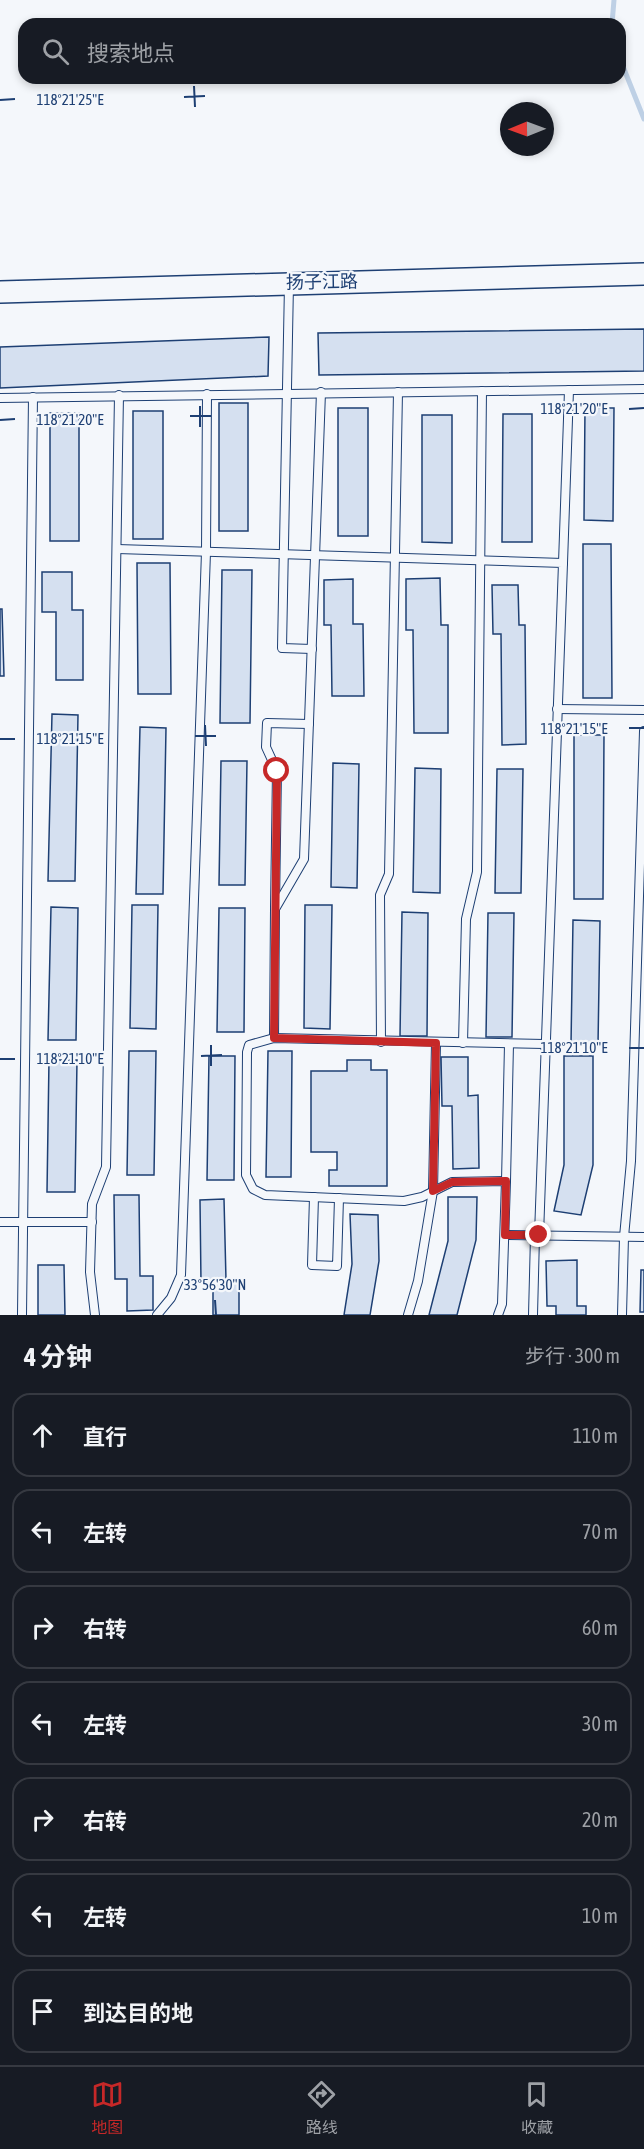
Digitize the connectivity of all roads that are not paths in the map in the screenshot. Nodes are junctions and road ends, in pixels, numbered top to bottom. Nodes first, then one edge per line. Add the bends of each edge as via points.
1 (644, 274) edge
2 (289, 282) junction
3 (0, 292) edge
4 (644, 389) edge
5 (569, 390) junction
6 (482, 391) junction
7 (321, 392) junction
8 (398, 392) junction
9 (289, 393) junction
10 (207, 394) junction
11 (120, 395) junction
12 (33, 397) junction
13 (0, 398) edge
14 (117, 549) junction
15 (206, 552) junction
16 (284, 554) junction
17 (316, 555) junction
18 (395, 558) junction
19 (479, 561) junction
20 (563, 563) junction
21 (312, 649) junction
22 (557, 709) junction
23 (644, 710) edge
24 (309, 724) junction
25 (644, 731) edge
26 (275, 909) junction
27 (274, 1038) junction
28 (381, 1042) junction
29 (436, 1043) junction
30 (463, 1043) junction
31 (509, 1044) junction
32 (544, 1044) junction
33 (506, 1181) junction
34 (433, 1191) junction
35 (314, 1197) junction
36 (339, 1198) junction
37 (0, 1222) edge
38 (23, 1222) junction
39 (92, 1222) junction
40 (505, 1235) junction
41 (537, 1235) junction
42 (624, 1236) junction
43 (644, 1237) edge
44 (22, 1315) edge
45 (95, 1315) edge
46 (157, 1315) edge
47 (408, 1315) edge
48 (498, 1315) edge
49 (533, 1315) edge
50 (622, 1315) edge

1 - 2 street, 扬子江路
2 - 3 street, 扬子江路
2 - 9 lane
4 - 5 lane
5 - 6 lane
5 - 20 lane
6 - 8 lane
6 - 19 lane
7 - 8 lane
7 - 9 lane
7 - 17 lane
8 - 18 lane
9 - 10 lane
9 - 16 lane
10 - 11 lane
10 - 15 lane
11 - 12 lane
11 - 14 lane
12 - 13 lane
12 - 38 lane
14 - 15 lane
14 - 39 lane via 106,1167 92,1204
15 - 16 lane
15 - 46 lane via 181,1275 171,1298
16 - 17 lane
16 - 21 lane via 282,648
17 - 18 lane
17 - 21 lane
18 - 19 lane
18 - 28 lane via 389,874 380,895
19 - 20 lane
19 - 30 lane via 477,872 466,920
20 - 22 lane
21 - 24 lane
22 - 23 lane
22 - 32 lane
24 - 26 lane via 304,858
24 - 26 lane via 267,723 266,747 277,771
25 - 42 lane via 632,1161
26 - 27 lane
27 - 28 lane
27 - 35 lane via 249,1045 246,1175 253,1189 265,1195
28 - 29 lane
29 - 30 lane
29 - 34 lane
30 - 31 lane
31 - 32 lane
31 - 33 lane
32 - 41 lane
33 - 34 lane via 452,1182
33 - 40 lane
34 - 36 lane via 404,1201
34 - 47 lane via 418,1281
35 - 36 lane
35 - 36 lane via 312,1265 337,1266
37 - 38 lane
38 - 39 lane
38 - 44 lane
39 - 45 lane via 90,1272
40 - 41 lane
40 - 48 lane via 502,1304
41 - 42 lane
41 - 49 lane
42 - 43 lane
42 - 50 lane

